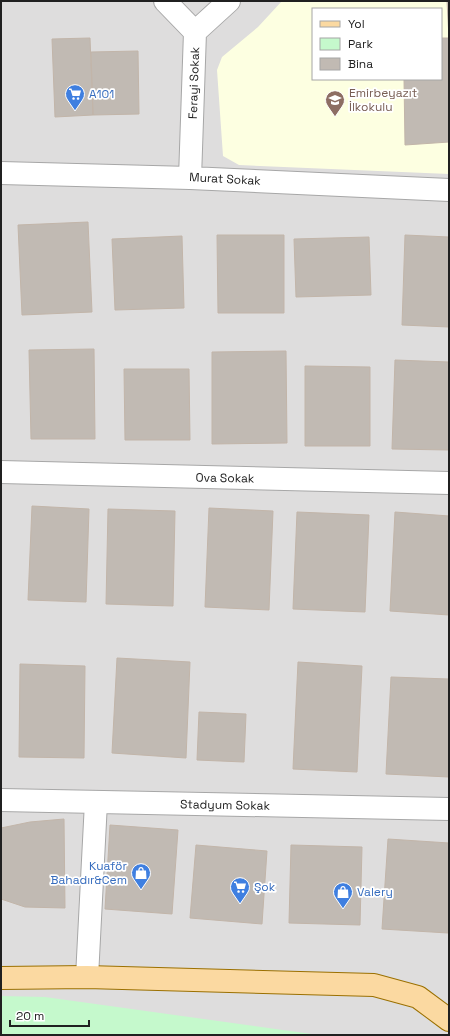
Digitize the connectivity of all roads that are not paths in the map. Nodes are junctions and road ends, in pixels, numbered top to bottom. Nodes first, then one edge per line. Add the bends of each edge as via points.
1 (165, 1) edge
2 (229, 1) edge
3 (195, 32) junction
4 (1, 173) edge
5 (190, 178) junction
6 (449, 190) edge
7 (1, 472) edge
8 (449, 483) edge
9 (1, 800) edge
10 (96, 802) junction
11 (449, 809) edge
12 (1, 978) edge
13 (87, 978) junction
14 (449, 1020) edge

1 - 3 street, Ferayi Sokak
2 - 3 street
3 - 5 street, Ferayi Sokak
4 - 5 street, Murat Sokak
5 - 6 street, Murat Sokak
7 - 8 street, Ova Sokak
9 - 10 street, Stadyum Sokak
10 - 11 street, Stadyum Sokak
10 - 13 street
12 - 13 main road
13 - 14 main road via 374,985 418,996

